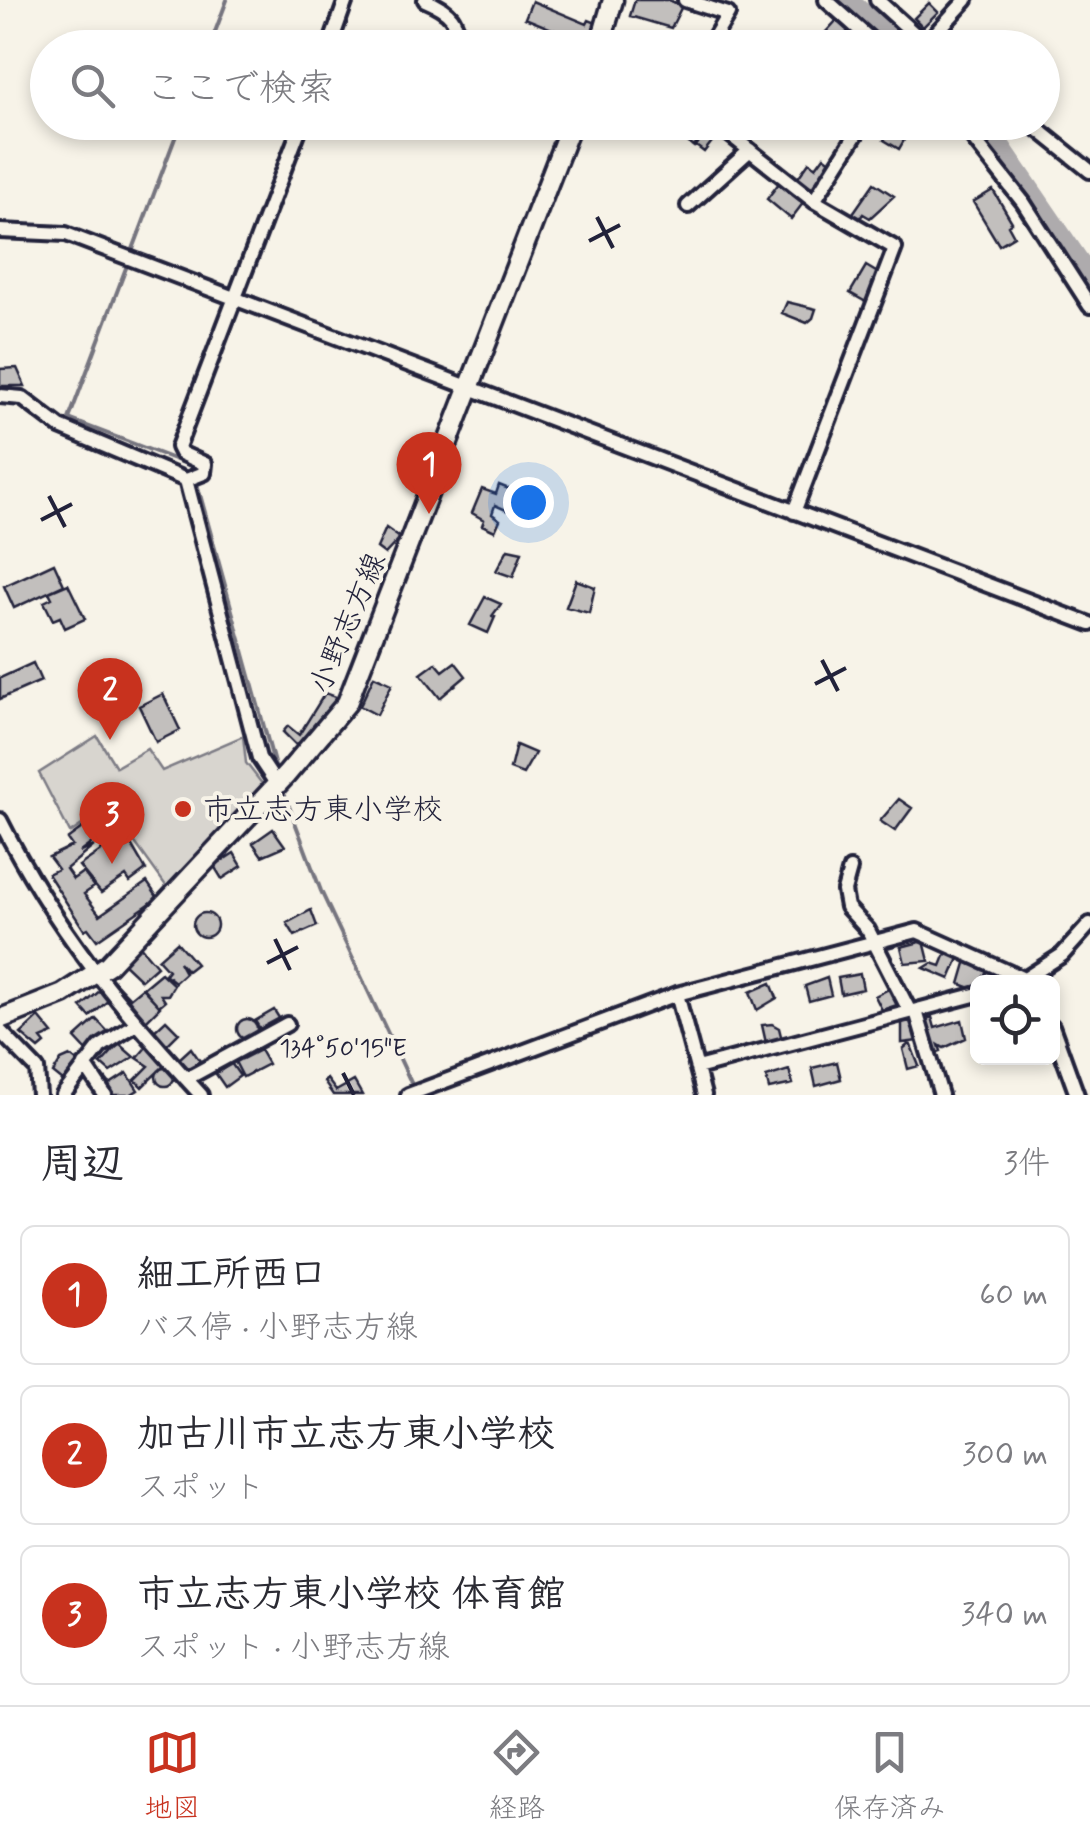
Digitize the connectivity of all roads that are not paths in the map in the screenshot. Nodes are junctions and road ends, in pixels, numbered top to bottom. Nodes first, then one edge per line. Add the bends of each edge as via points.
1 (346, 0) edge
2 (424, 0) edge
3 (613, 0) edge
4 (685, 0) edge
5 (826, 0) edge
6 (877, 0) edge
7 (966, 0) edge
8 (335, 30) edge
9 (458, 30) edge
10 (608, 30) edge
11 (719, 30) edge
12 (860, 30) edge
13 (909, 30) edge
14 (940, 30) edge
15 (295, 140) edge
16 (565, 140) edge
17 (737, 140) edge
18 (853, 140) edge
19 (974, 140) edge
20 (1051, 140) edge
21 (750, 150) junction
22 (1090, 171) edge
23 (814, 201) junction
24 (688, 206) dead end
25 (0, 230) edge
26 (234, 297) junction
27 (1090, 306) edge
28 (472, 386) junction
29 (0, 396) edge
30 (186, 480) junction
31 (794, 512) junction
32 (1090, 624) edge
33 (282, 780) junction
34 (0, 820) edge
35 (850, 868) dead end
36 (1090, 924) edge
37 (876, 944) junction
38 (96, 975) junction
39 (1017, 975) edge
40 (1035, 975) edge
41 (678, 994) junction
42 (970, 996) edge
43 (913, 1011) junction
44 (0, 1019) edge
45 (136, 1024) junction
46 (288, 1024) dead end
47 (0, 1031) edge
48 (1060, 1044) edge
49 (85, 1066) junction
50 (697, 1068) junction
51 (186, 1079) junction
52 (1081, 1091) edge
53 (39, 1095) edge
54 (63, 1095) edge
55 (104, 1095) edge
56 (201, 1095) edge
57 (408, 1095) edge
58 (704, 1095) edge
59 (941, 1095) edge

1 - 8 street
2 - 9 street via 453,14
3 - 10 main road
4 - 11 street via 728,14
5 - 12 street
6 - 13 street
7 - 14 street
15 - 26 street
16 - 28 main road, 小野志方線
17 - 21 street
18 - 23 street
19 - 27 street
20 - 22 street
21 - 23 street
21 - 24 street
23 - 31 street via 895,248
25 - 26 street via 66,234
26 - 28 street
26 - 30 street via 178,447 205,464 204,473
28 - 31 street
28 - 33 main road, 小野志方線 via 360,677 333,722
29 - 30 street via 22,398 60,427
30 - 33 street via 259,758
31 - 32 street
33 - 38 main road, 小野志方線
34 - 38 street via 64,934
35 - 37 street via 844,900
36 - 40 street
37 - 39 street via 917,931
37 - 41 street
37 - 43 street
38 - 44 main road, 小野志方線
38 - 45 street
41 - 50 street
41 - 57 street
42 - 43 street
43 - 50 street
43 - 59 street
45 - 49 street
45 - 51 street
46 - 51 street
47 - 53 street via 38,1069
48 - 52 street
49 - 54 street
49 - 55 street
50 - 58 street
51 - 56 street

